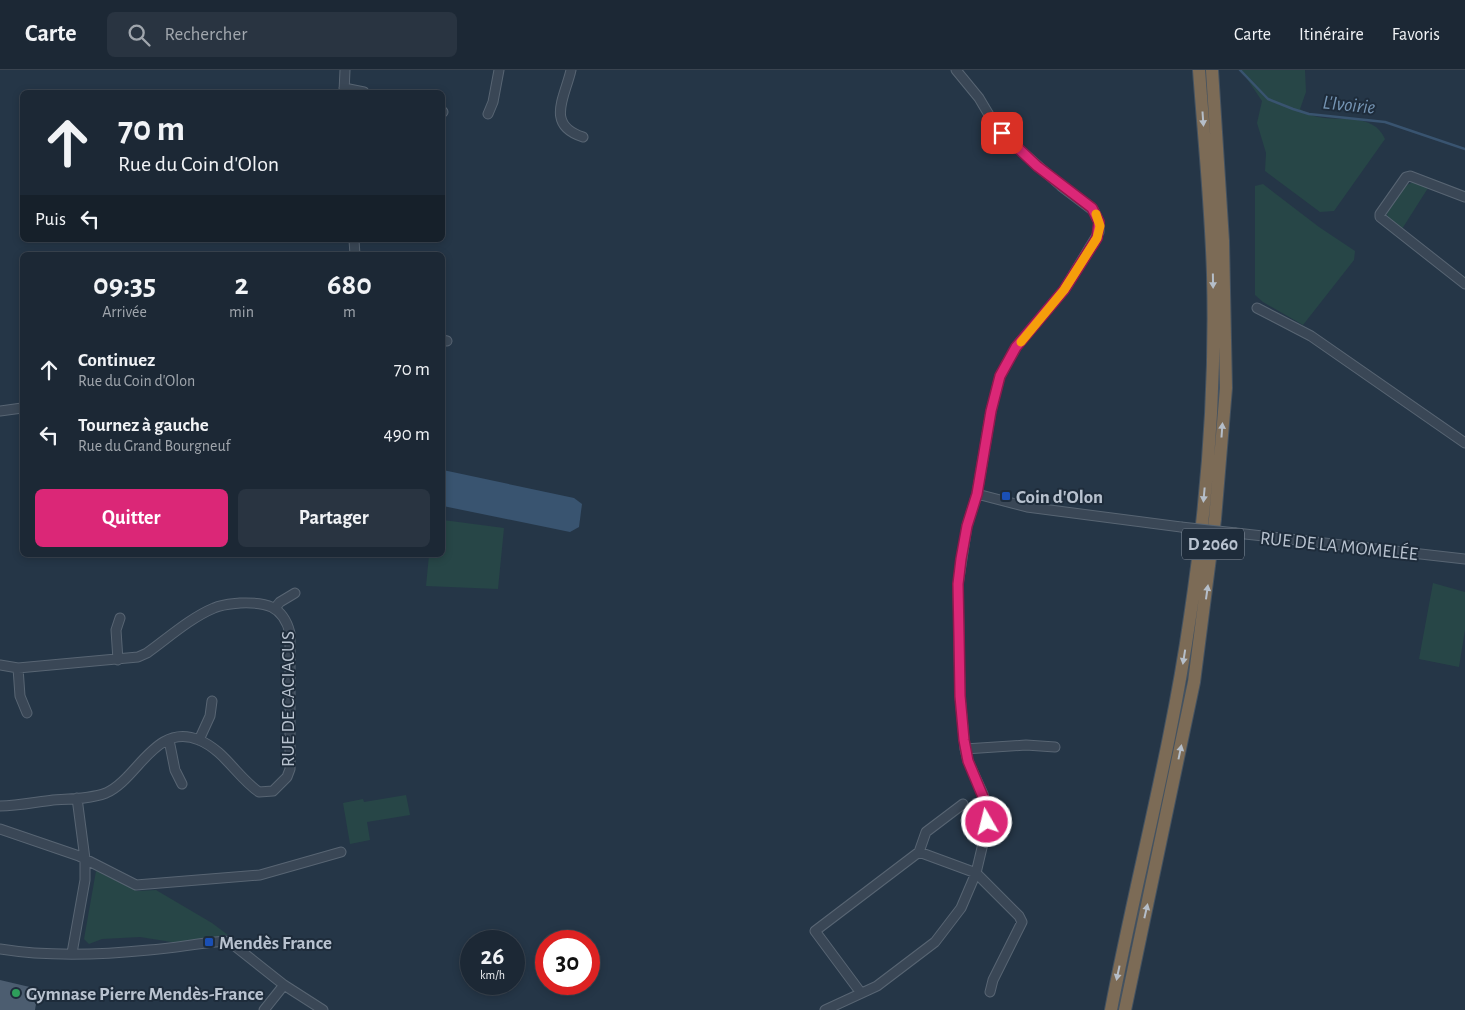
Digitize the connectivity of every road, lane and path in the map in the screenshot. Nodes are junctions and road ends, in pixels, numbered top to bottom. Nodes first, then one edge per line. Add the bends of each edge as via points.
1 (345, 70) edge
2 (499, 70) edge
3 (571, 70) edge
4 (956, 70) edge
5 (1200, 70) edge
6 (1212, 70) edge
7 (344, 90) edge
8 (488, 114) dead end
9 (583, 137) dead end
10 (1465, 197) edge
11 (1465, 284) edge
12 (1257, 308) dead end
13 (20, 408) edge
14 (0, 411) edge
15 (1465, 443) edge
16 (977, 494) junction
17 (1465, 559) edge
18 (295, 593) dead end
19 (275, 608) junction
20 (120, 618) dead end
21 (118, 660) junction
22 (0, 664) edge
23 (18, 668) junction
24 (212, 701) dead end
25 (27, 713) dead end
26 (169, 740) junction
27 (199, 740) junction
28 (1055, 747) dead end
29 (965, 748) junction
30 (182, 784) dead end
31 (77, 798) junction
32 (963, 804) dead end
33 (0, 806) edge
34 (0, 829) edge
35 (341, 852) dead end
36 (919, 852) junction
37 (85, 859) junction
38 (976, 873) junction
39 (1140, 938) junction
40 (0, 949) edge
41 (72, 953) junction
42 (284, 985) junction
43 (990, 992) dead end
44 (861, 993) junction
45 (1114, 994) junction
46 (264, 1010) edge
47 (323, 1010) edge
48 (825, 1010) edge
49 (1106, 1010) edge
50 (1111, 1010) edge
51 (1125, 1010) edge
52 (1131, 1010) edge

1 - 7 street
2 - 8 street
3 - 9 street via 560,109 561,120 570,133
4 - 16 street via 979,98 995,125 1061,186 1092,208 1100,226 1097,238 1064,290 1016,347 1000,376
5 -> 45 highway, D 2060 via 1213,284 1211,404 1204,497 1191,616 1179,688
39 -> 6 highway, D 2060 via 1194,682 1215,519 1226,388 1223,241
10 - 11 street via 1410,176 1406,177 1380,214 1382,220
12 - 15 street via 1311,336
13 - 14 street
16 - 17 street, RUE DE LA MOMELÉE, bridge via 1027,508
16 - 29 street via 967,526 958,584 960,696
18 - 19 street
19 - 21 street via 259,602 219,606 147,653
19 - 27 street, RUE DE CACIACUS via 285,619 290,633 291,760 287,777 273,791 259,792
20 - 21 street via 116,630
21 - 23 street
22 - 23 street
23 - 25 street via 20,696
24 - 27 street via 210,716
26 - 27 street via 183,736
26 - 30 street via 175,770
26 - 31 street via 149,752 122,782 107,792
28 - 29 street
29 - 38 street via 987,812
31 - 33 street
31 - 37 street
32 - 36 street via 926,832
34 - 37 street
35 - 37 street via 260,875 136,885
36 - 38 street
36 - 44 street via 815,931
37 - 41 street via 85,880
38 - 43 street via 1022,922
38 - 44 street via 961,908 934,942 892,976
39 - 51 highway, D 2060
39 - 52 highway
40 - 41 street
41 - 42 street via 141,951 225,940
42 - 46 street
42 - 47 street
44 - 48 street
45 - 49 highway
45 - 50 highway, D 2060

